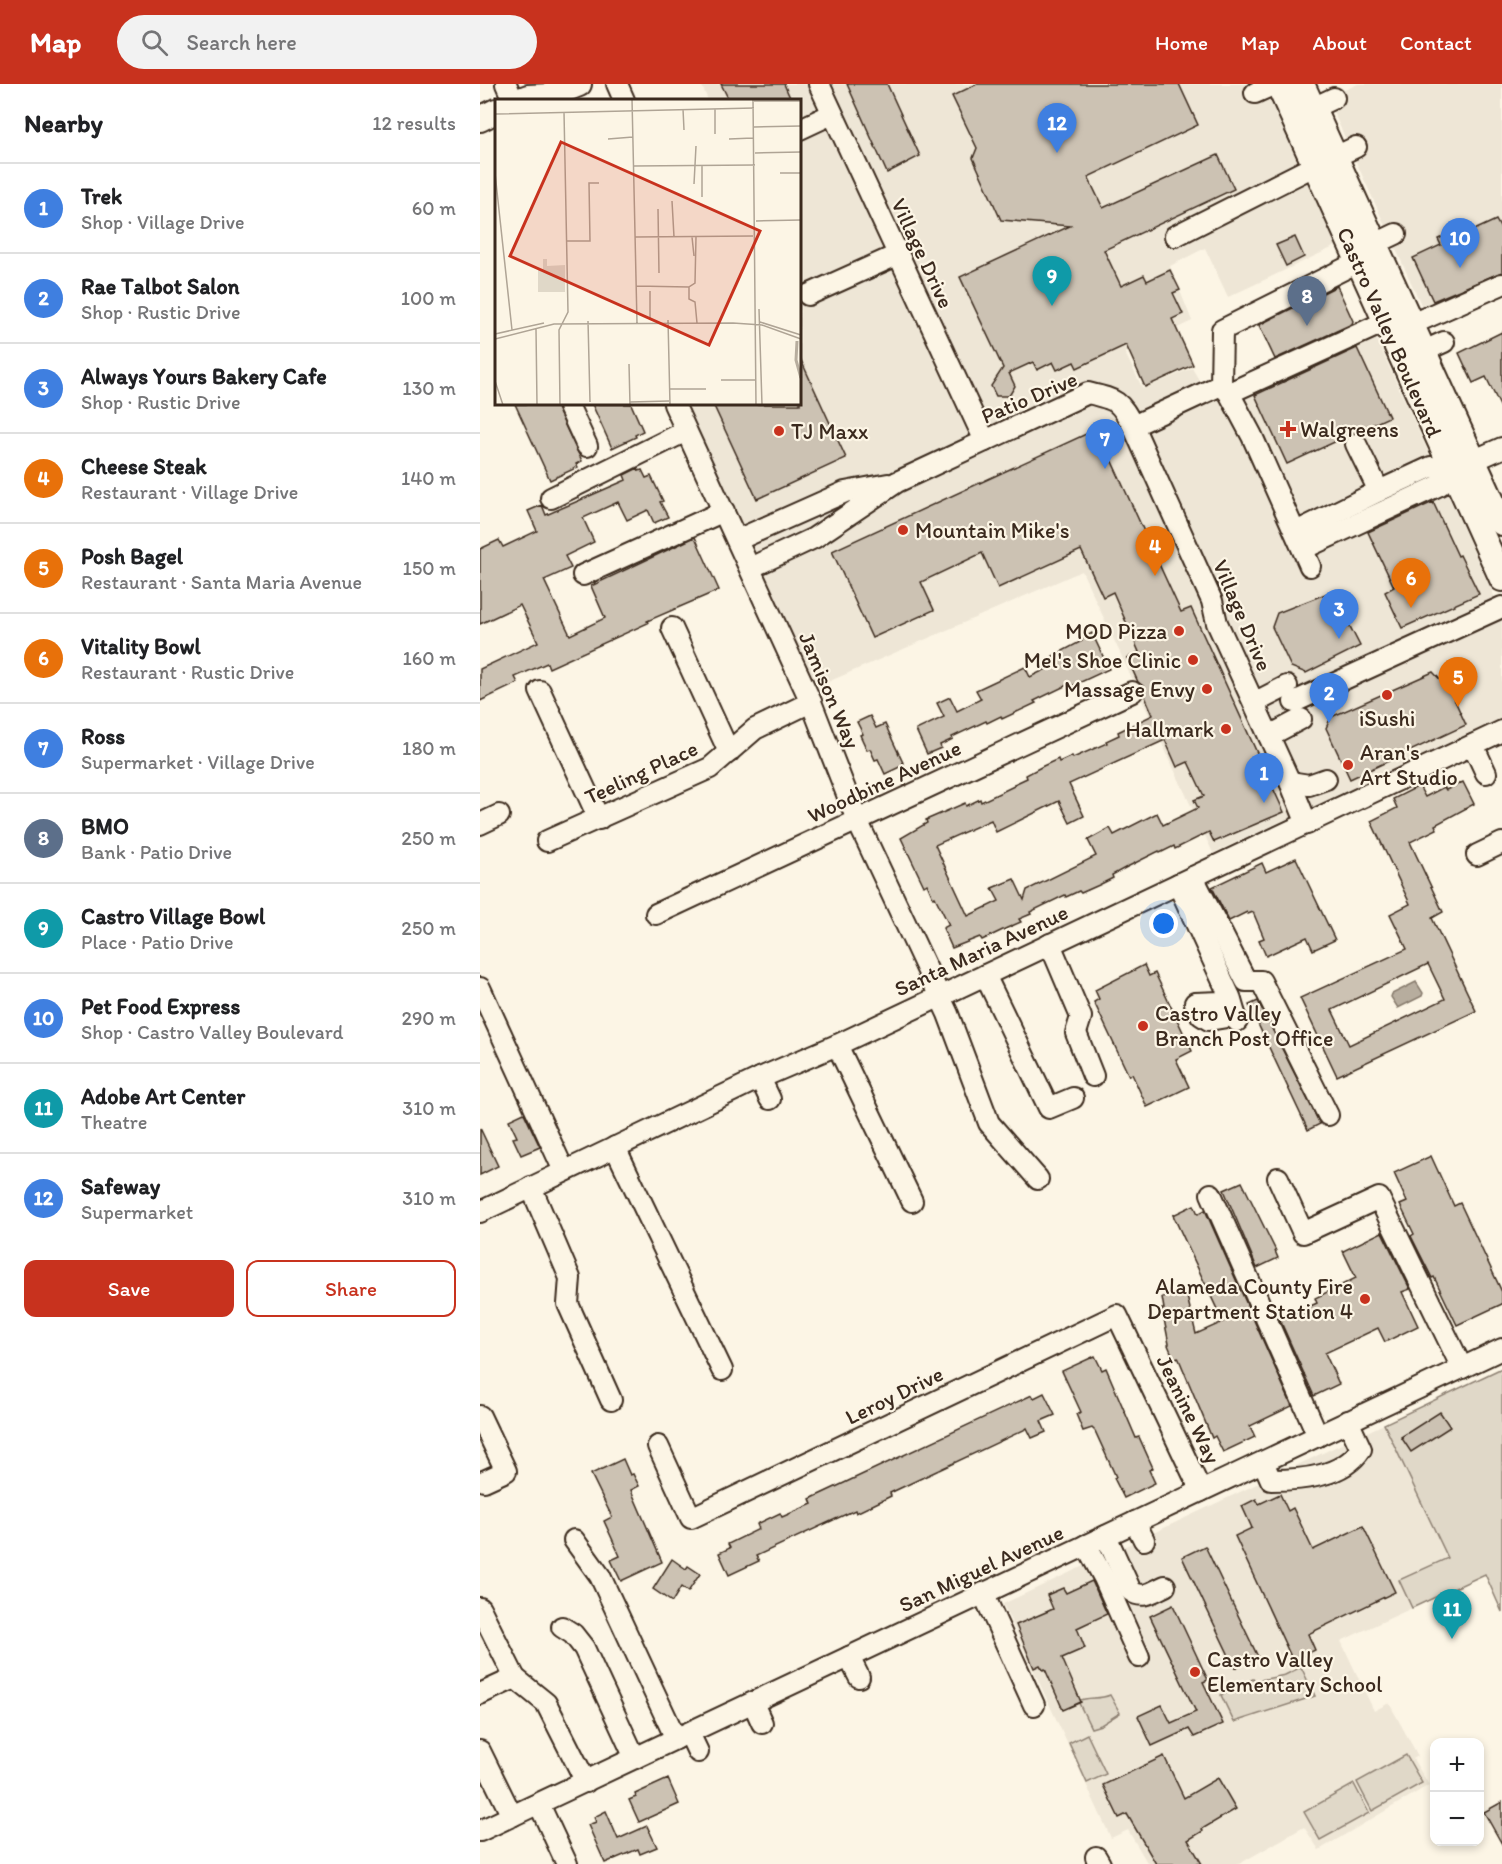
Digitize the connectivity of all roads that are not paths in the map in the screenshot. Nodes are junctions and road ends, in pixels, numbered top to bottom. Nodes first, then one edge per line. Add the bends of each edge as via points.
1 (506, 84) edge
2 (579, 84) edge
3 (616, 84) edge
4 (819, 84) edge
5 (1276, 84) edge
6 (1302, 84) edge
7 (1255, 93) dead end
8 (526, 96) edge
9 (624, 99) edge
10 (495, 112) edge
11 (832, 114) junction
12 (480, 119) edge
13 (801, 129) edge
14 (1335, 157) junction
15 (1174, 236) dead end
16 (1386, 239) junction
17 (897, 255) junction
18 (1358, 262) junction
19 (1502, 284) edge
20 (808, 295) dead end
21 (1385, 322) junction
22 (1412, 324) junction
23 (1225, 389) junction
24 (570, 405) edge
25 (674, 405) edge
26 (1133, 426) junction
27 (686, 430) junction
28 (985, 441) junction
29 (1356, 444) dead end
30 (587, 446) dead end
31 (1502, 448) edge
32 (1463, 466) junction
33 (897, 482) junction
34 (1379, 491) junction
35 (550, 498) dead end
36 (724, 511) junction
37 (1502, 523) edge
38 (737, 540) junction
39 (1303, 549) junction
40 (750, 568) junction
41 (583, 575) dead end
42 (1502, 579) edge
43 (1502, 607) edge
44 (672, 628) dead end
45 (540, 691) dead end
46 (1132, 692) dead end
47 (811, 702) junction
48 (1294, 702) junction
49 (1254, 703) junction
50 (1502, 731) edge
51 (1269, 736) junction
52 (1473, 745) junction
53 (729, 752) junction
54 (1486, 773) dead end
55 (1290, 782) junction
56 (1349, 809) junction
57 (499, 815) dead end
58 (599, 819) junction
59 (857, 820) junction
60 (480, 824) edge
61 (1314, 827) junction
62 (547, 841) dead end
63 (1502, 843) edge
64 (1477, 855) dead end
65 (1186, 880) junction
66 (656, 914) dead end
67 (1050, 944) junction
68 (985, 975) junction
69 (480, 988) edge
70 (939, 997) junction
71 (1198, 1009) dead end
72 (485, 1013) edge
73 (837, 1045) junction
74 (1093, 1076) dead end
75 (760, 1078) junction
76 (1073, 1098) dead end
77 (770, 1099) dead end
78 (1328, 1115) dead end
79 (615, 1147) junction
80 (564, 1171) junction
81 (1278, 1178) dead end
82 (1038, 1179) dead end
83 (531, 1187) junction
84 (1211, 1194) dead end
85 (912, 1201) dead end
86 (480, 1212) edge
87 (1117, 1315) joint
88 (1502, 1349) edge
89 (1462, 1368) junction
90 (722, 1370) dead end
91 (611, 1400) dead end
92 (480, 1416) edge
93 (1348, 1421) junction
94 (1317, 1436) junction
95 (658, 1446) dead end
96 (1263, 1462) junction
97 (484, 1482) dead end
98 (1201, 1491) junction
99 (1136, 1522) junction
100 (1106, 1536) junction
101 (574, 1540) dead end
102 (1144, 1540) dead end
103 (1086, 1545) junction
104 (1165, 1586) dead end
105 (983, 1593) junction
106 (480, 1608) edge
107 (562, 1627) dead end
108 (849, 1657) junction
109 (1139, 1657) dead end
110 (859, 1677) dead end
111 (514, 1678) junction
112 (480, 1695) edge
113 (753, 1703) junction
114 (1034, 1704) dead end
115 (762, 1723) dead end
116 (683, 1736) junction
117 (480, 1751) edge
118 (698, 1752) dead end
119 (635, 1758) junction
120 (585, 1782) junction
121 (539, 1804) junction
122 (512, 1816) junction
123 (480, 1832) edge
124 (567, 1864) edge

1 - 8 street
2 - 8 main road via 549,96
3 - 9 street
4 - 11 street, Village Drive
5 - 7 street
5 - 14 main road, Castro Valley Boulevard
6 - 14 main road, Castro Valley Boulevard via 1324,103
10 - 12 main road
11 - 13 street
11 - 17 street, Village Drive
14 - 15 street
14 - 16 main road, Castro Valley Boulevard
14 - 18 main road, Castro Valley Boulevard
16 - 18 street
16 - 22 main road, Castro Valley Boulevard
17 - 20 street
17 - 28 street, Village Drive
18 - 21 main road, Castro Valley Boulevard
18 - 23 street via 1222,330
19 - 22 street
21 - 23 street
21 - 32 main road, Castro Valley Boulevard
22 - 32 main road, Castro Valley Boulevard via 1434,346
23 - 26 street
23 - 39 street via 1252,436
24 - 30 street
25 - 27 street, Jamison Way
26 - 28 street, Patio Drive via 1113,399 1088,393
26 - 49 street, Village Drive
27 - 35 street
27 - 36 street, Jamison Way
28 - 33 street, Patio Drive
29 - 34 street
31 - 32 street
32 - 34 street via 1431,467
32 - 37 main road, Castro Valley Boulevard
32 - 39 street via 1440,485
32 - 42 main road, Castro Valley Boulevard
33 - 38 street, Patio Drive via 845,492
33 - 40 street, Patio Drive via 814,538
34 - 39 street
36 - 38 street, Jamison Way
36 - 41 street
38 - 40 street, Jamison Way
40 - 47 street, Jamison Way
43 - 48 street
44 - 53 street
45 - 58 street
46 - 59 street, Woodbine Avenue
47 - 53 street, Teeling Place via 755,729
47 - 59 street, Jamison Way
48 - 49 street
48 - 51 street
49 - 51 street, Village Drive
50 - 52 street, Santa Maria Avenue
51 - 55 street, Village Drive
52 - 54 street
52 - 56 street, Santa Maria Avenue
53 - 58 street, Teeling Place via 710,768
55 - 56 street via 1328,783
55 - 61 street, Village Drive
56 - 61 street, Santa Maria Avenue
57 - 60 street
58 - 62 street, Teeling Place
59 - 66 street, Woodbine Avenue
59 - 70 street, Jamison Way
61 - 65 street, Santa Maria Avenue via 1209,859
63 - 64 street
65 - 67 street, Santa Maria Avenue via 1163,901 1073,943
65 - 71 street via 1234,1011 1227,1017 1209,1020
65 - 78 street via 1246,981 1261,981
67 - 68 street, Santa Maria Avenue
67 - 74 street via 1081,1017 1076,1033
68 - 70 street, Santa Maria Avenue
68 - 76 street via 1049,1108
69 - 72 street
70 - 73 street, Santa Maria Avenue
70 - 82 street, Jamison Way via 989,1123
72 - 80 street
73 - 75 street, Santa Maria Avenue
73 - 85 street
75 - 77 street
75 - 79 street, Santa Maria Avenue
79 - 80 street, Santa Maria Avenue
79 - 90 street
80 - 83 street, Santa Maria Avenue
81 - 89 street via 1303,1233 1378,1198
83 - 86 street, Santa Maria Avenue
83 - 91 street via 570,1278 568,1304
84 - 94 street
87 - 95 street, Leroy Drive via 691,1518
87 - 98 street, Jeanine Way
88 - 89 street, San Miguel Avenue
89 - 93 street, San Miguel Avenue
92 - 97 street via 506,1471
93 - 94 street, San Miguel Avenue
93 - 96 street via 1361,1449 1341,1466 1305,1479 1271,1480
94 - 96 street, San Miguel Avenue
96 - 98 street, San Miguel Avenue
98 - 99 street, San Miguel Avenue
99 - 100 street, San Miguel Avenue
99 - 102 street
100 - 103 street, San Miguel Avenue
100 - 104 street via 1131,1591 1145,1595
101 - 116 street via 600,1576
103 - 105 street, San Miguel Avenue
103 - 109 street
105 - 108 street, San Miguel Avenue
105 - 114 street
106 - 111 street
107 - 119 street via 584,1648
108 - 110 street
108 - 113 street, San Miguel Avenue
111 - 112 street
111 - 120 street via 546,1703
113 - 115 street
113 - 116 street, San Miguel Avenue
116 - 118 street
116 - 119 street, San Miguel Avenue
117 - 122 street
119 - 120 street, San Miguel Avenue
120 - 121 street, San Miguel Avenue
121 - 122 street, San Miguel Avenue
121 - 124 street
122 - 123 street, San Miguel Avenue

